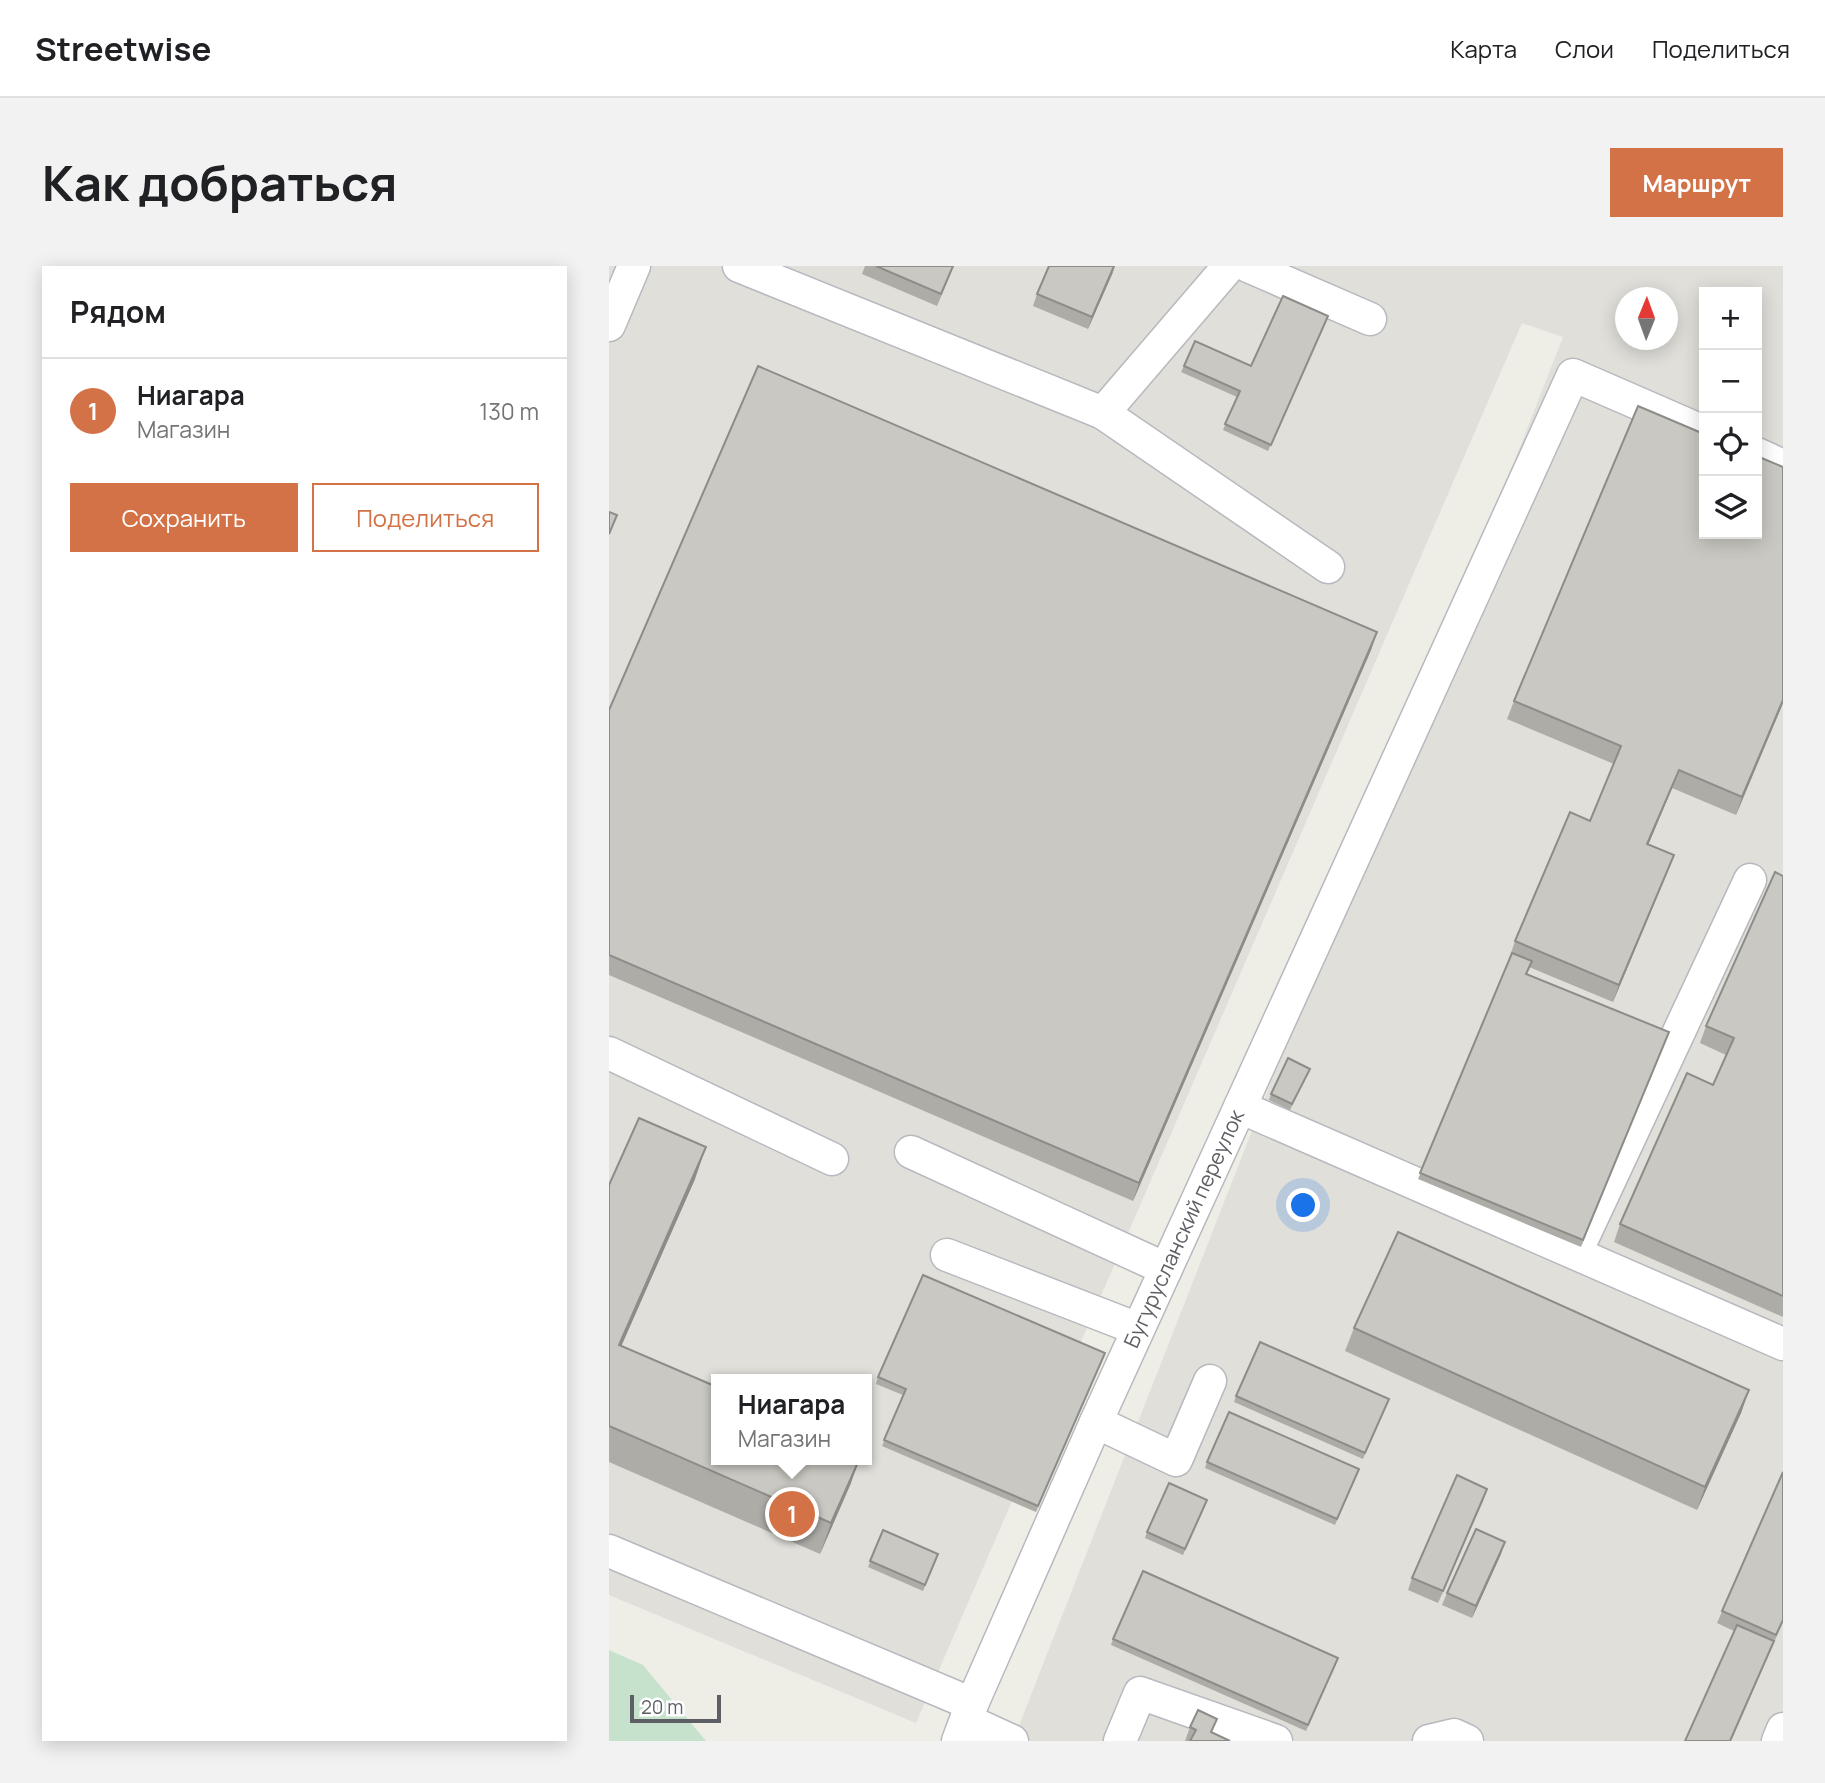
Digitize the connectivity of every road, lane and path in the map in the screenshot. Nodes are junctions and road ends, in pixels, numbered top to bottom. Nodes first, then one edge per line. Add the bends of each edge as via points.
1 (634, 266) edge
2 (739, 266) edge
3 (1229, 266) edge
4 (1248, 266) edge
5 (1370, 319) dead end
6 (609, 324) edge
7 (1103, 413) junction
8 (1699, 430) edge
9 (1762, 456) edge
10 (1783, 466) edge
11 (1328, 567) dead end
12 (1750, 880) dead end
13 (609, 1054) edge
14 (1240, 1107) junction
15 (911, 1152) dead end
16 (832, 1159) dead end
17 (1575, 1254) junction
18 (947, 1255) dead end
19 (1166, 1269) junction
20 (1139, 1329) junction
21 (1783, 1344) edge
22 (1210, 1381) dead end
23 (1096, 1422) junction
24 (609, 1551) edge
25 (965, 1722) edge
26 (1783, 1729) edge
27 (1012, 1741) edge
28 (1120, 1741) edge
29 (1276, 1741) edge
30 (1429, 1741) edge
31 (1467, 1741) edge
32 (1778, 1741) edge

1 - 6 street
2 - 7 street
3 - 7 street
4 - 5 street
7 - 11 street
8 - 14 street via 1573,375
9 - 10 street
12 - 17 street
13 - 16 street
14 - 17 street, Бугурусланский переулок
14 - 19 street, Бугурусланский переулок
15 - 19 street
17 - 21 street, Бугурусланский переулок
18 - 20 street
19 - 20 street, Бугурусланский переулок
20 - 23 street, Бугурусланский переулок
22 - 23 street via 1176,1460
23 - 25 street, Бугурусланский переулок
24 - 25 street
25 - 27 street
26 - 32 street
28 - 29 street via 1140,1693
30 - 31 street via 1454,1735

